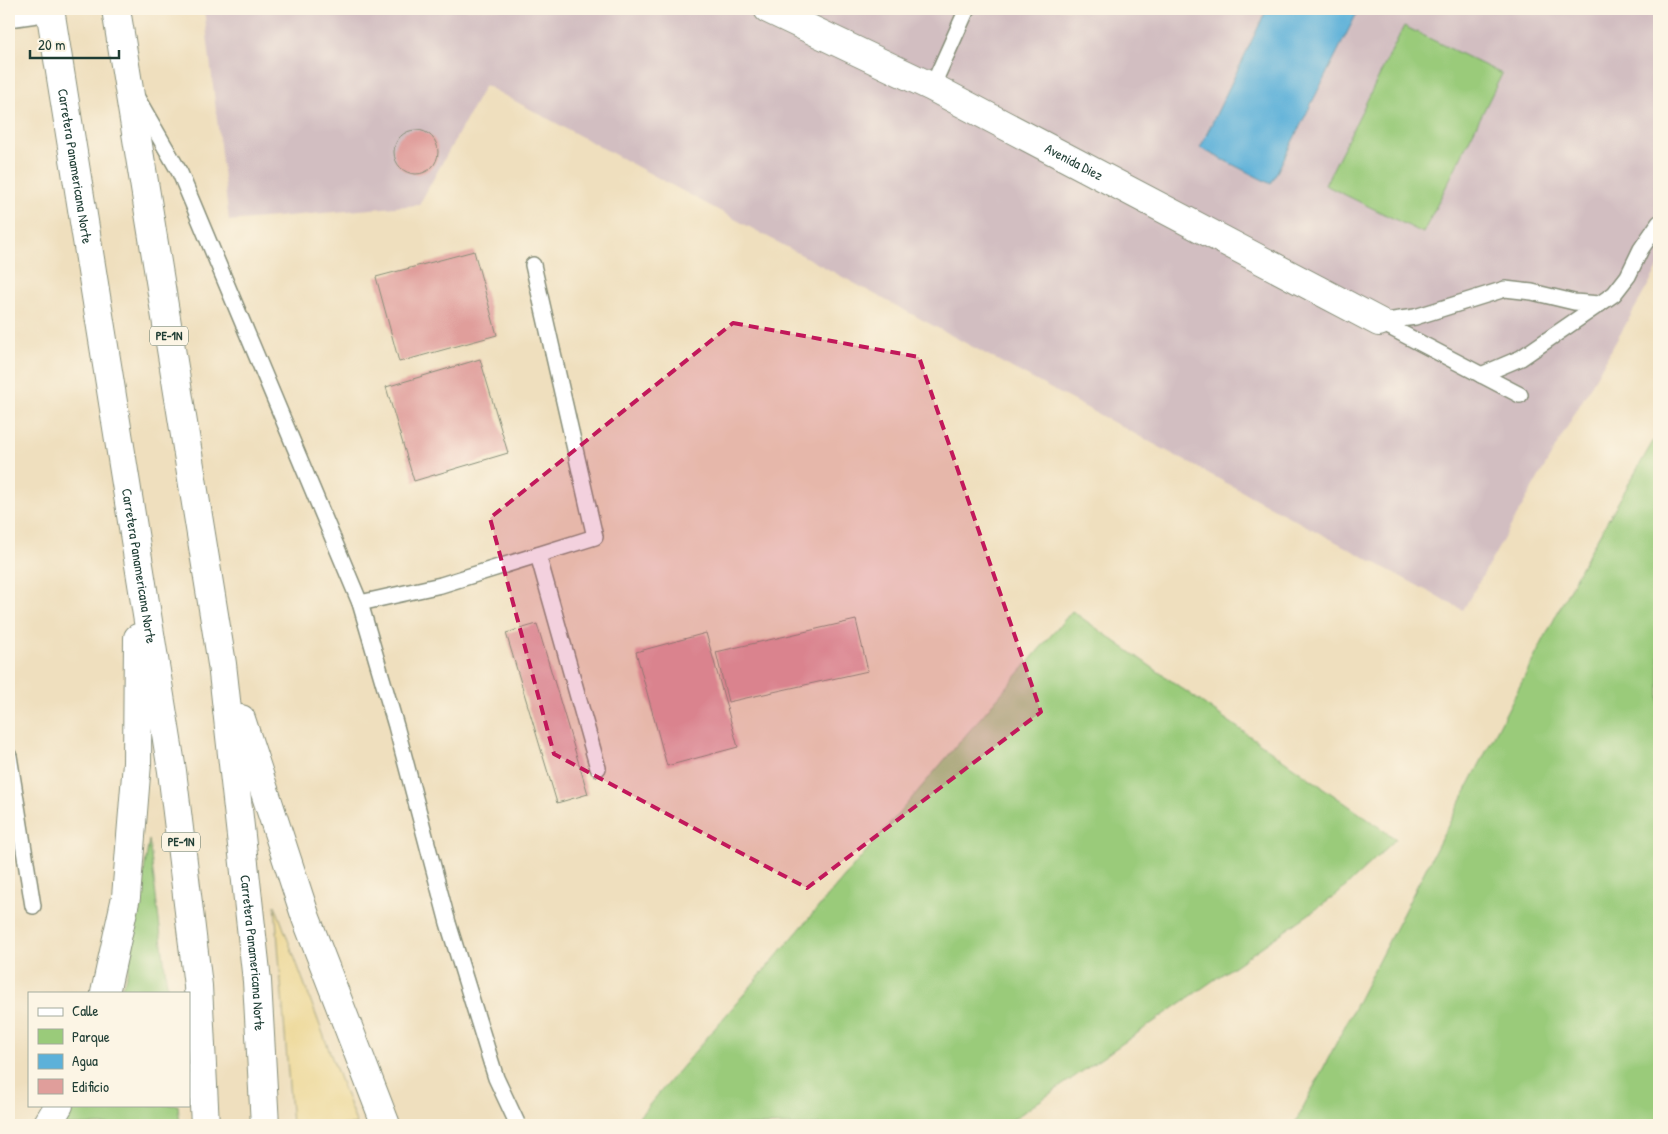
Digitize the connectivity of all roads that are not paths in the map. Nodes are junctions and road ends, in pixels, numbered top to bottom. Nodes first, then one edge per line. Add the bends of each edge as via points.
1 (116, 9) edge
2 (768, 9) edge
3 (967, 9) edge
4 (50, 11) edge
5 (9, 19) edge
6 (128, 84) junction
7 (932, 87) junction
8 (1659, 223) edge
9 (533, 265) dead end
10 (1600, 304) junction
11 (1379, 322) junction
12 (1481, 375) junction
13 (1520, 396) dead end
14 (538, 555) junction
15 (140, 561) junction
16 (360, 603) junction
17 (222, 664) junction
18 (9, 756) edge
19 (598, 768) dead end
20 (33, 906) dead end
21 (105, 992) edge
22 (57, 1106) edge
23 (47, 1125) edge
24 (205, 1125) edge
25 (265, 1125) edge
26 (386, 1125) edge
27 (518, 1125) edge

1 - 6 main road, Carretera Panamericana Norte / PE-1N
2 - 7 main road, Avenida Diez
3 - 7 lane
4 - 5 lane
4 - 15 main road, Carretera Panamericana Norte / PE-1N
6 - 16 lane via 180,173
6 - 17 main road, Carretera Panamericana Norte / PE-1N
7 - 11 main road, Avenida Diez
8 - 10 lane via 1640,249 1628,276 1614,294
9 - 14 lane via 595,537
10 - 11 lane via 1505,289 1415,317
10 - 12 lane via 1521,358
11 - 12 lane
12 - 13 lane
14 - 16 lane via 441,585
14 - 19 lane
15 - 21 main road via 136,763 126,897
15 - 24 main road, Carretera Panamericana Norte / PE-1N via 172,771 196,966
16 - 27 lane via 448,923 496,1078
17 - 25 main road, Carretera Panamericana Norte / PE-1N via 257,981
17 - 26 main road via 306,918
18 - 20 lane
22 - 23 main road

